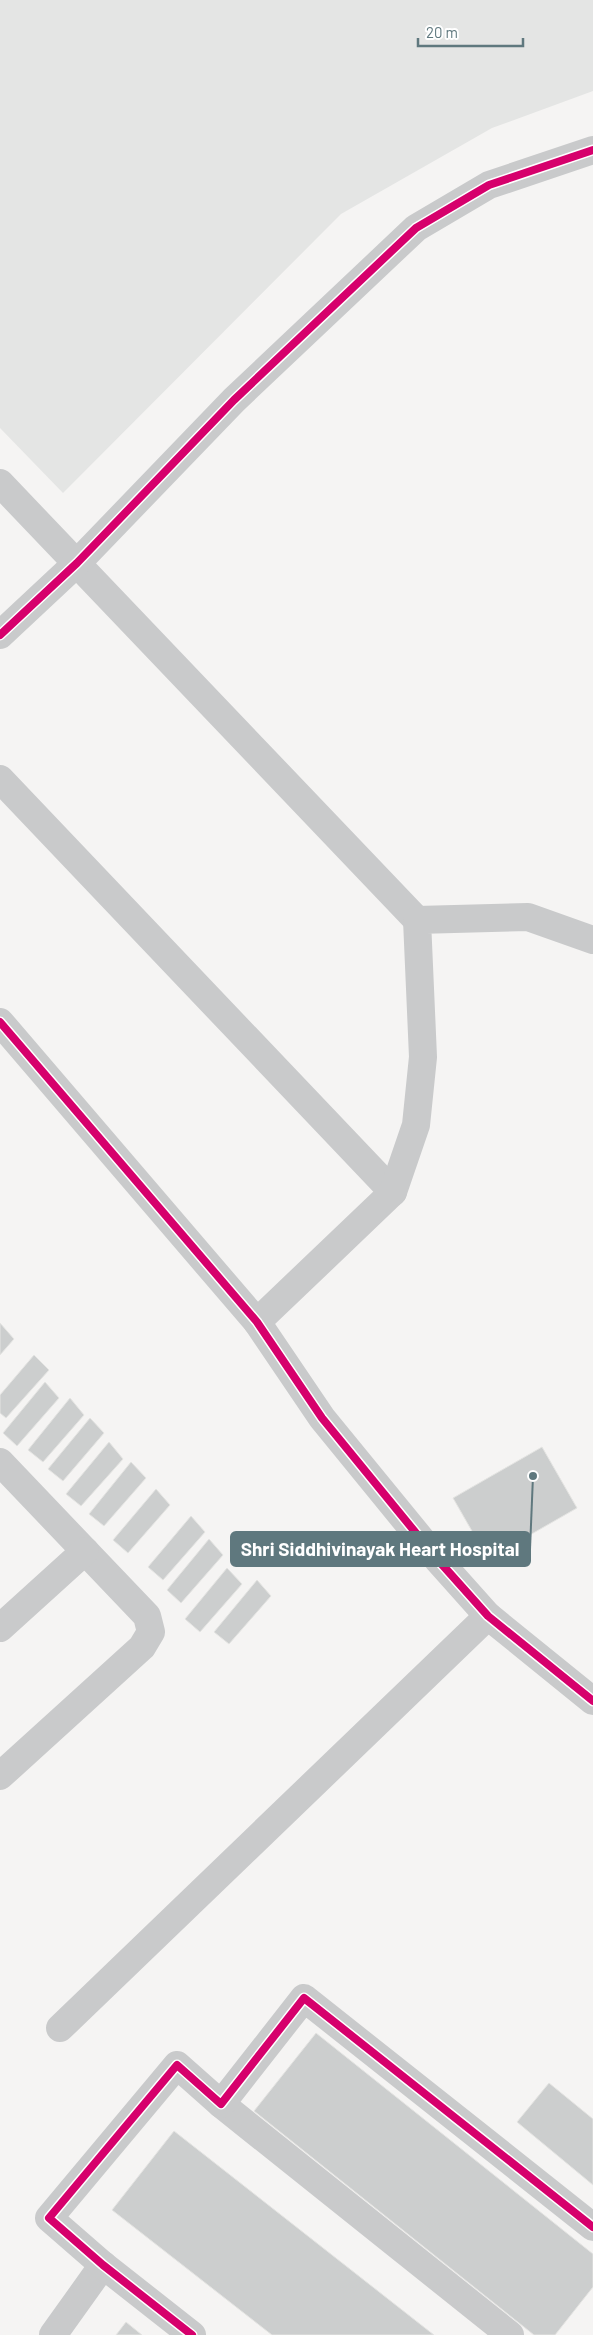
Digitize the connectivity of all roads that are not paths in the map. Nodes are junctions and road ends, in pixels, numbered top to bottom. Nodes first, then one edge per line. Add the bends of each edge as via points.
1 (593, 150) edge
2 (0, 483) edge
3 (78, 563) junction
4 (0, 635) edge
5 (0, 779) edge
6 (417, 920) junction
7 (593, 940) edge
8 (0, 1022) edge
9 (393, 1192) junction
10 (257, 1322) junction
11 (0, 1462) edge
12 (85, 1552) junction
13 (488, 1616) junction
14 (0, 1628) edge
15 (593, 1701) edge
16 (0, 1776) edge
17 (60, 2028) dead end
18 (221, 2104) junction
19 (593, 2227) edge
20 (103, 2266) junction
21 (53, 2335) edge
22 (192, 2335) edge
23 (510, 2335) edge

1 - 3 street via 489,185 416,228 234,400
2 - 3 street
3 - 4 street
3 - 6 street
5 - 9 street
6 - 7 street via 528,917
6 - 9 street via 423,1057 416,1125
8 - 10 street
9 - 10 street
10 - 13 street via 322,1418
11 - 12 street
12 - 14 street
12 - 16 street via 147,1616 151,1632 142,1647
13 - 15 street
13 - 17 street
18 - 19 street via 304,1998
18 - 20 street via 177,2065 49,2218
18 - 23 street
20 - 21 street
20 - 22 street

